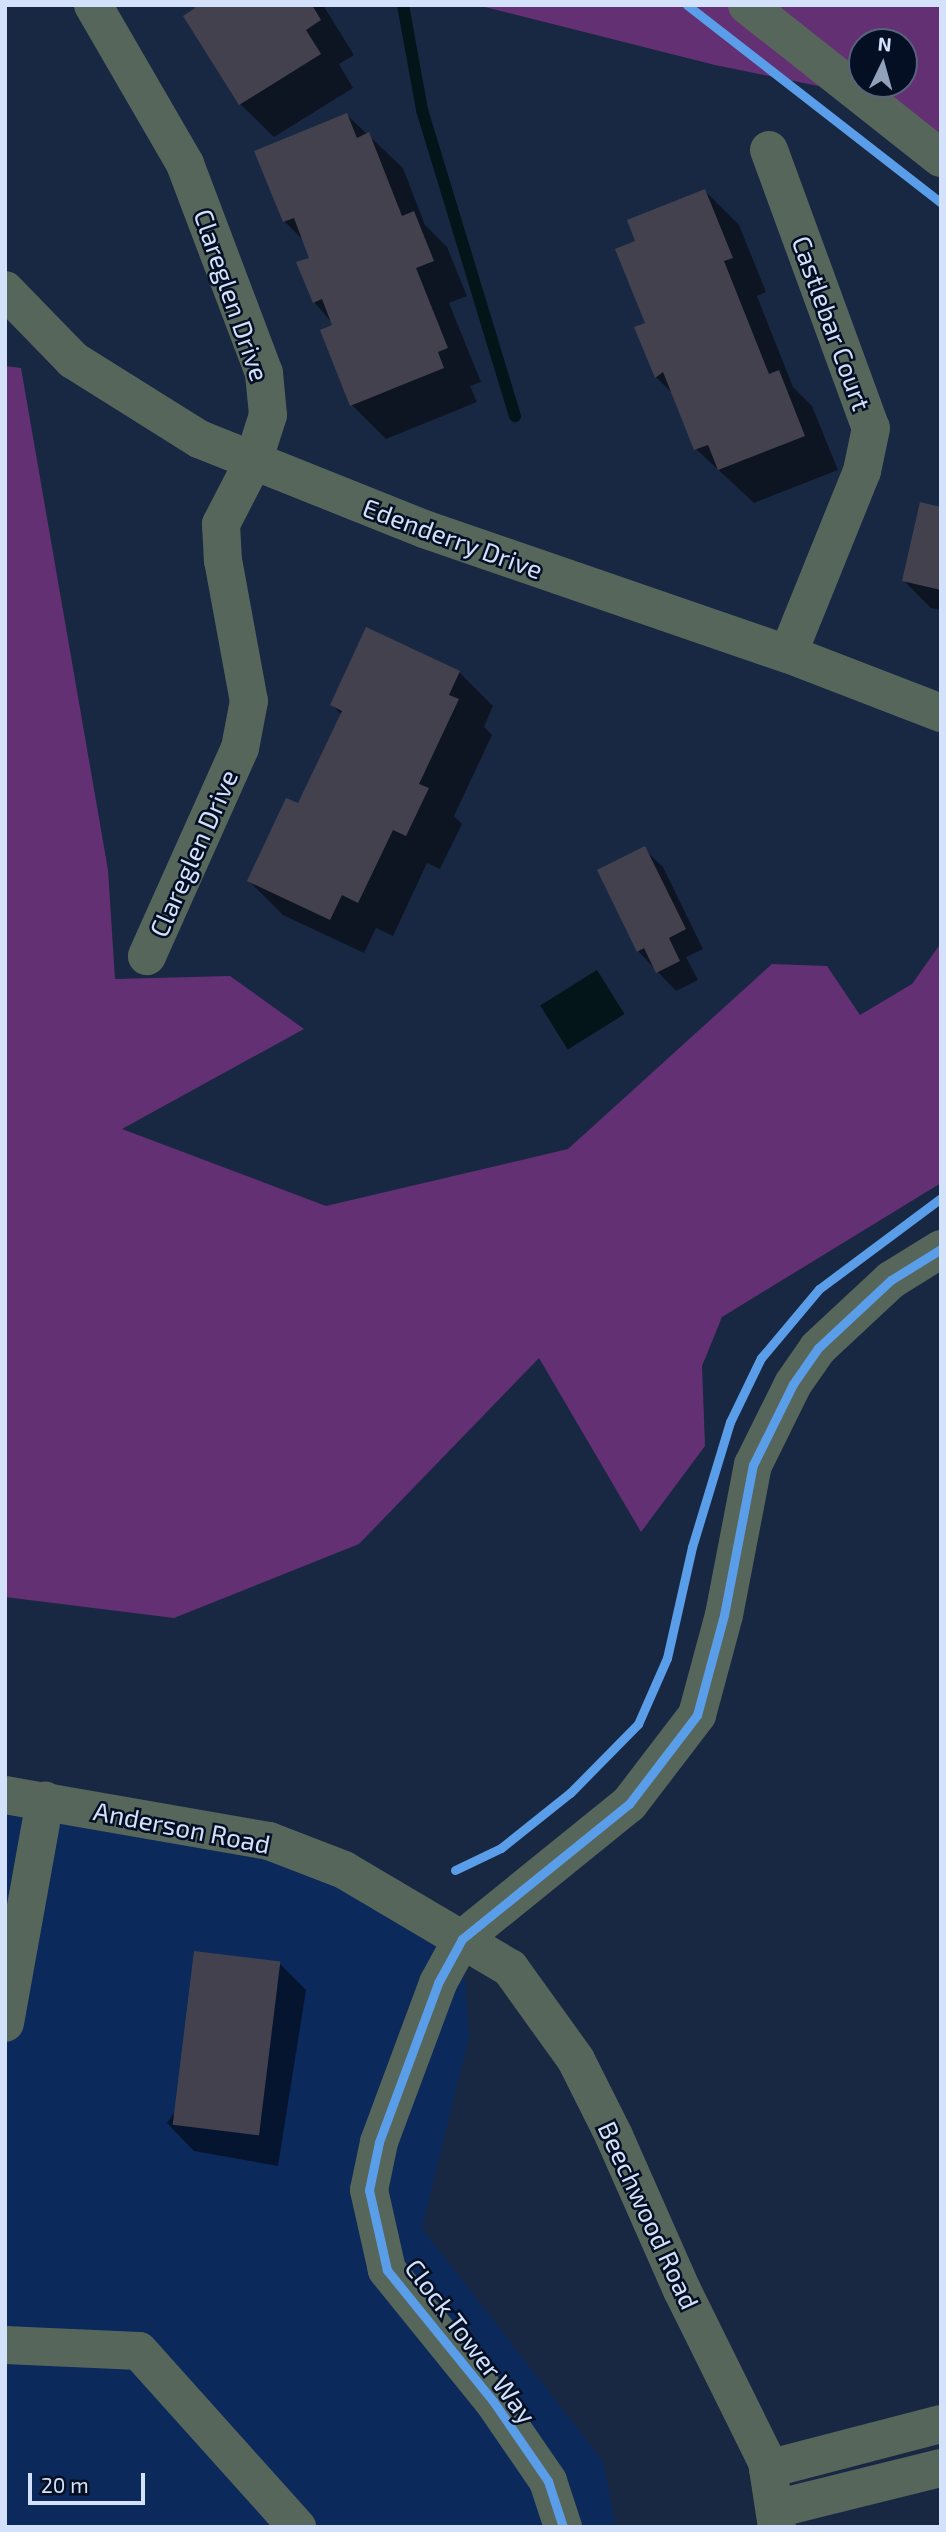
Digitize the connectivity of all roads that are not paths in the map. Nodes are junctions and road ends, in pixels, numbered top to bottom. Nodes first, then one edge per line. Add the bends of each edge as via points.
1 (93, 5) edge
2 (747, 5) edge
3 (769, 150) dead end
4 (941, 158) edge
5 (5, 290) edge
6 (253, 462) junction
7 (788, 654) junction
8 (941, 713) edge
9 (147, 956) dead end
10 (941, 1249) edge
11 (5, 1795) edge
12 (45, 1801) junction
13 (463, 1939) junction
14 (5, 2023) edge
15 (5, 2345) edge
16 (941, 2424) edge
17 (941, 2468) edge
18 (768, 2469) junction
19 (776, 2518) edge
20 (297, 2527) edge
21 (563, 2527) edge

1 - 6 street, Clareglen Drive via 185,164 260,361 268,415
2 - 4 street
3 - 7 street, Castlebar Court via 870,428 862,471
5 - 6 street, Edenderry Drive via 73,360 199,439
6 - 7 street, Edenderry Drive via 424,529
6 - 9 street, Clareglen Drive via 221,524 223,560 249,701 240,748
7 - 8 street, Edenderry Drive
10 - 13 street via 891,1280 818,1348 793,1384 753,1465 724,1615 697,1715 629,1804
11 - 12 street, Anderson Road
12 - 13 street, Anderson Road via 269,1840 344,1870
12 - 14 street
13 - 18 street, Beechwood Road via 510,1968 576,2060
13 - 21 street, Clock Tower Way via 438,1983 379,2142 369,2190 373,2217 387,2270 493,2401 548,2482
15 - 20 street via 139,2351
16 - 18 street
17 - 19 street
18 - 19 street, Beechwood Road

